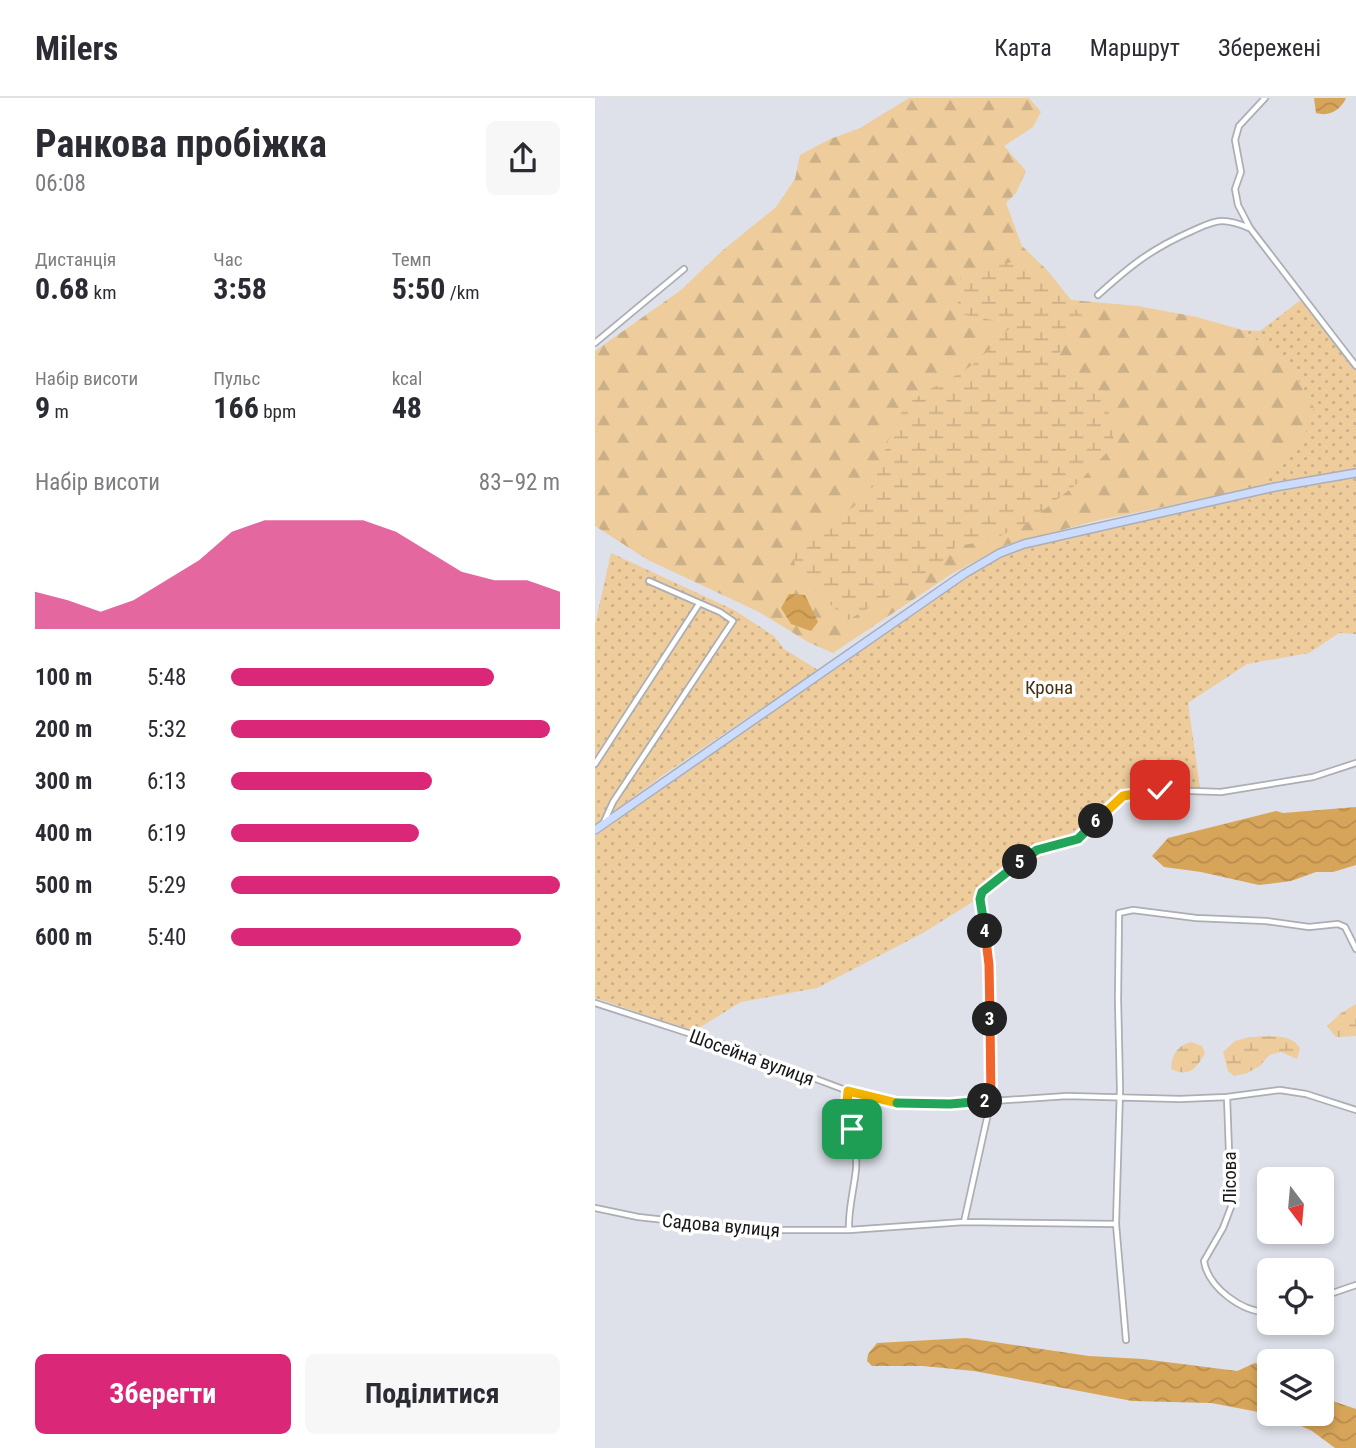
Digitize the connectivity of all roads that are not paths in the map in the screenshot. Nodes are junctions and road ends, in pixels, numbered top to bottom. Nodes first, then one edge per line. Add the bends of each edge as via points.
1 (1265, 98) edge
2 (1249, 228) junction
3 (684, 269) dead end
4 (1098, 295) dead end
5 (595, 343) edge
6 (1356, 366) edge
7 (1356, 473) edge
8 (649, 581) dead end
9 (699, 604) junction
10 (1356, 763) edge
11 (595, 764) edge
12 (604, 823) junction
13 (595, 830) edge
14 (1356, 948) edge
15 (595, 1003) edge
16 (848, 1091) junction
17 (1227, 1097) junction
18 (1119, 1098) junction
19 (991, 1100) junction
20 (1356, 1110) edge
21 (595, 1208) edge
22 (964, 1222) junction
23 (1117, 1224) junction
24 (849, 1230) junction
25 (1356, 1285) edge
26 (1334, 1293) edge
27 (1257, 1312) edge
28 (1126, 1340) dead end

1 - 2 street via 1240,126 1235,140 1241,172 1235,189
2 - 4 street via 1221,221 1193,230 1135,262
2 - 6 street
3 - 5 street
7 - 12 street via 1275,487 1000,553
8 - 9 street
9 - 11 street
9 - 12 street via 733,621
10 - 19 street via 1285,783 1221,792 1160,790 1123,796 1078,839 1037,850 989,884 980,899 989,965
12 - 13 street
14 - 18 street via 1345,927 1338,924 1309,927 1133,910 1119,914
15 - 16 street, Шосейна вулиця
16 - 19 street, Шосейна вулиця via 899,1103
16 - 24 street via 856,1170
17 - 18 street, Шосейна вулиця
17 - 20 street, Шосейна вулиця via 1280,1090
17 - 27 street, Лісова via 1231,1207 1204,1261 1211,1281
18 - 19 street, Шосейна вулиця
18 - 23 street
19 - 22 street
21 - 24 street, Садова вулиця via 745,1229
22 - 23 street, Садова вулиця
22 - 24 street, Садова вулиця
23 - 28 street
25 - 26 street

